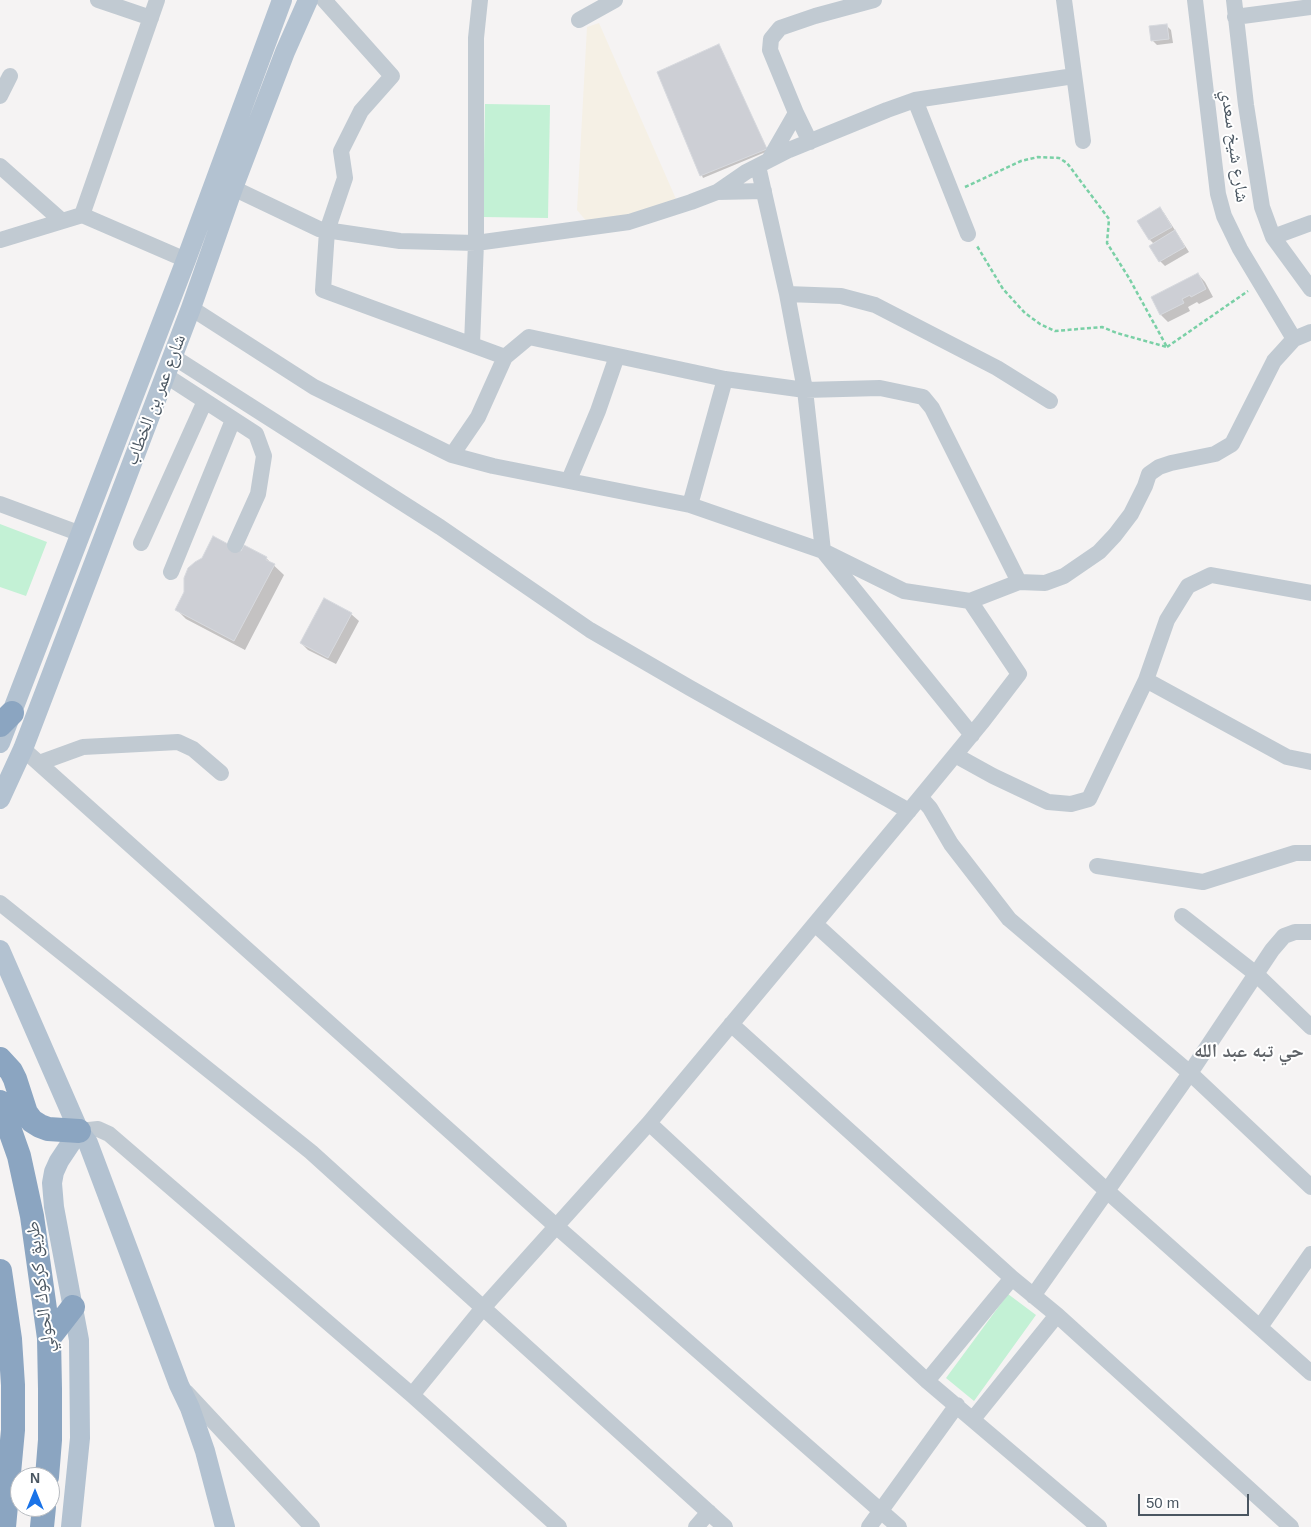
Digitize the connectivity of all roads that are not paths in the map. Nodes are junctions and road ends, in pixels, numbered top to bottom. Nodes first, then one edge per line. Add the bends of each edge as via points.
1 (98, 0) edge
2 (157, 0) edge
3 (282, 0) edge
4 (308, 0) edge
5 (324, 0) edge
6 (480, 0) edge
7 (615, 0) edge
8 (874, 0) edge
9 (1064, 0) edge
10 (1195, 0) edge
11 (1234, 0) edge
12 (1311, 7) edge
13 (1235, 17) junction
14 (151, 18) junction
15 (579, 20) dead end
16 (10, 76) dead end
17 (1074, 76) junction
18 (0, 96) edge
19 (915, 100) junction
20 (796, 112) junction
21 (1083, 141) dead end
22 (810, 142) junction
23 (764, 163) junction
24 (0, 166) edge
25 (233, 188) junction
26 (764, 191) junction
27 (717, 192) junction
28 (82, 214) junction
29 (62, 221) junction
30 (1311, 222) edge
31 (327, 231) junction
32 (1273, 237) junction
33 (0, 240) edge
34 (972, 240) road end
35 (476, 243) junction
36 (186, 260) junction
37 (1311, 289) edge
38 (787, 294) junction
39 (192, 308) junction
40 (1311, 332) edge
41 (1294, 339) junction
42 (472, 344) junction
43 (172, 356) junction
44 (617, 356) junction
45 (505, 357) junction
46 (165, 375) junction
47 (725, 379) junction
48 (805, 390) junction
49 (205, 401) junction
50 (1050, 402) dead end
51 (233, 420) junction
52 (452, 455) junction
53 (569, 480) junction
54 (0, 504) edge
55 (690, 505) junction
56 (81, 534) junction
57 (141, 543) dead end
58 (235, 545) dead end
59 (823, 551) junction
60 (171, 572) dead end
61 (1019, 582) junction
62 (1311, 593) edge
63 (970, 602) junction
64 (1146, 680) junction
65 (24, 682) junction
66 (46, 689) junction
67 (6, 719) edge
68 (972, 735) junction
69 (0, 743) edge
70 (23, 748) junction
71 (955, 755) junction
72 (1311, 762) edge
73 (39, 763) junction
74 (221, 773) dead end
75 (920, 798) junction
76 (0, 799) edge
77 (910, 811) junction
78 (1311, 853) edge
79 (1097, 866) dead end
80 (0, 903) edge
81 (1182, 916) dead end
82 (815, 924) junction
83 (1311, 932) edge
84 (0, 950) edge
85 (1256, 974) junction
86 (731, 1024) junction
87 (1311, 1027) edge
88 (0, 1059) edge
89 (1190, 1073) junction
90 (0, 1102) edge
91 (649, 1123) junction
92 (80, 1131) junction
93 (1311, 1187) edge
94 (1107, 1191) junction
95 (557, 1227) junction
96 (1311, 1254) edge
97 (0, 1271) edge
98 (1012, 1278) junction
99 (1033, 1296) junction
100 (73, 1307) junction
101 (482, 1309) junction
102 (1057, 1315) junction
103 (1260, 1327) junction
104 (49, 1338) junction
105 (1311, 1373) edge
106 (927, 1381) junction
107 (179, 1384) junction
108 (412, 1395) junction
109 (957, 1406) junction
110 (972, 1418) junction
111 (48, 1467) edge
112 (881, 1510) junction
113 (709, 1512) junction
114 (3, 1522) edge
115 (70, 1527) edge
116 (211, 1527) edge
117 (226, 1527) edge
118 (312, 1527) edge
119 (559, 1527) edge
120 (696, 1527) edge
121 (726, 1527) edge
122 (869, 1527) edge
123 (899, 1527) edge
124 (1098, 1527) edge
125 (1291, 1527) edge

1 - 14 street
2 - 14 street
3 - 36 main road, شارع عمر بن الخطاب
4 - 25 main road, شارع عمر بن الخطاب
5 - 31 street via 392,76 362,111 341,151 345,178
6 - 35 street via 476,38
7 - 15 street
8 - 20 street via 780,28 771,39 770,50
9 - 17 street
10 - 41 street, شارع شيخ سعدي via 1218,194 1224,216
11 - 13 street, شارع شيخ سعدي
12 - 13 street
13 - 32 street, شارع شيخ سعدي via 1262,207
14 - 28 street
16 - 18 street
17 - 19 street
17 - 21 street
19 - 22 street
19 - 34 street
20 - 22 street
20 - 23 street
22 - 23 street
23 - 26 street
23 - 27 street
24 - 29 street
25 - 31 street
25 - 39 main road, شارع عمر بن الخطاب
26 - 27 street
26 - 38 street
27 - 35 street via 629,222
28 - 29 street
28 - 36 street
29 - 33 street
30 - 32 street
31 - 35 street via 400,241
31 - 42 street via 323,290
32 - 37 street, شارع شيخ سعدي
35 - 42 street
36 - 56 main road, شارع عمر بن الخطاب
38 - 48 street
38 - 50 street via 841,296 875,305 997,368
39 - 43 main road, شارع عمر بن الخطاب
39 - 52 street via 314,387
40 - 41 street
41 - 61 street via 1274,361 1232,444 1215,454 1160,467 1149,474 1131,514 1099,552 1064,576 1045,583
42 - 45 street
43 - 46 main road, شارع عمر بن الخطاب
43 - 77 street via 440,527 590,630
44 - 45 street via 529,337
44 - 47 street
44 - 53 street
45 - 52 street via 478,417
46 - 49 street
46 - 66 main road, شارع عمر بن الخطاب
47 - 48 street
47 - 55 street
48 - 59 street
48 - 61 street via 880,388 923,397 932,408
49 - 51 street
49 - 57 street
51 - 58 street via 256,434 264,456 258,494
51 - 60 street
52 - 53 street
53 - 55 street
54 - 56 street
55 - 59 street
56 - 65 main road, شارع عمر بن الخطاب
59 - 63 street via 904,591
59 - 68 street
61 - 63 street
62 - 64 street via 1211,575 1188,586 1167,620
63 - 68 street via 1019,674
64 - 71 street via 1089,798 1071,804 1048,802
64 - 72 street via 1287,757
65 - 66 main road
65 - 67 main road, شارع عمر بن الخطاب
66 - 70 main road, شارع عمر بن الخطاب
67 - 69 main road, شارع عمر بن الخطاب
68 - 71 street
70 - 73 street
70 - 76 main road, شارع عمر بن الخطاب
71 - 75 street
73 - 74 street via 83,747 178,742 194,749
73 - 95 street
75 - 77 street
75 - 89 street via 1009,919
77 - 82 street
78 - 79 street via 1295,853 1203,882
80 - 101 street via 311,1152
81 - 85 street
82 - 86 street
82 - 94 street
83 - 85 street via 1284,936
84 - 92 main road
85 - 87 street
85 - 89 street
86 - 91 street
86 - 98 street
88 - 92 highway via 15,1079 26,1113 32,1121 48,1129
89 - 93 street
89 - 94 street
90 - 104 highway, طريق كركوك الحولي via 19,1156 32,1216
91 - 95 street
91 - 106 street
92 - 100 main road via 59,1161 52,1183
92 - 107 main road via 88,1143
92 - 108 street via 98,1129 109,1134
92 - 116 main road via 80,1154 180,1416
94 - 99 street
94 - 103 street
95 - 101 street
95 - 112 street
96 - 103 street
97 - 114 highway via 13,1384 13,1430
98 - 99 street
98 - 106 street
99 - 102 street
100 - 104 highway
100 - 115 main road via 79,1340 80,1438
101 - 108 street
101 - 113 street
102 - 110 street
102 - 125 street
103 - 105 street
104 - 111 highway, طريق كركوك الحولي
106 - 109 street
107 - 117 main road via 205,1451
107 - 118 street
108 - 119 street
109 - 110 street
109 - 112 street
110 - 124 street
112 - 122 street
112 - 123 street
113 - 120 street
113 - 121 street

